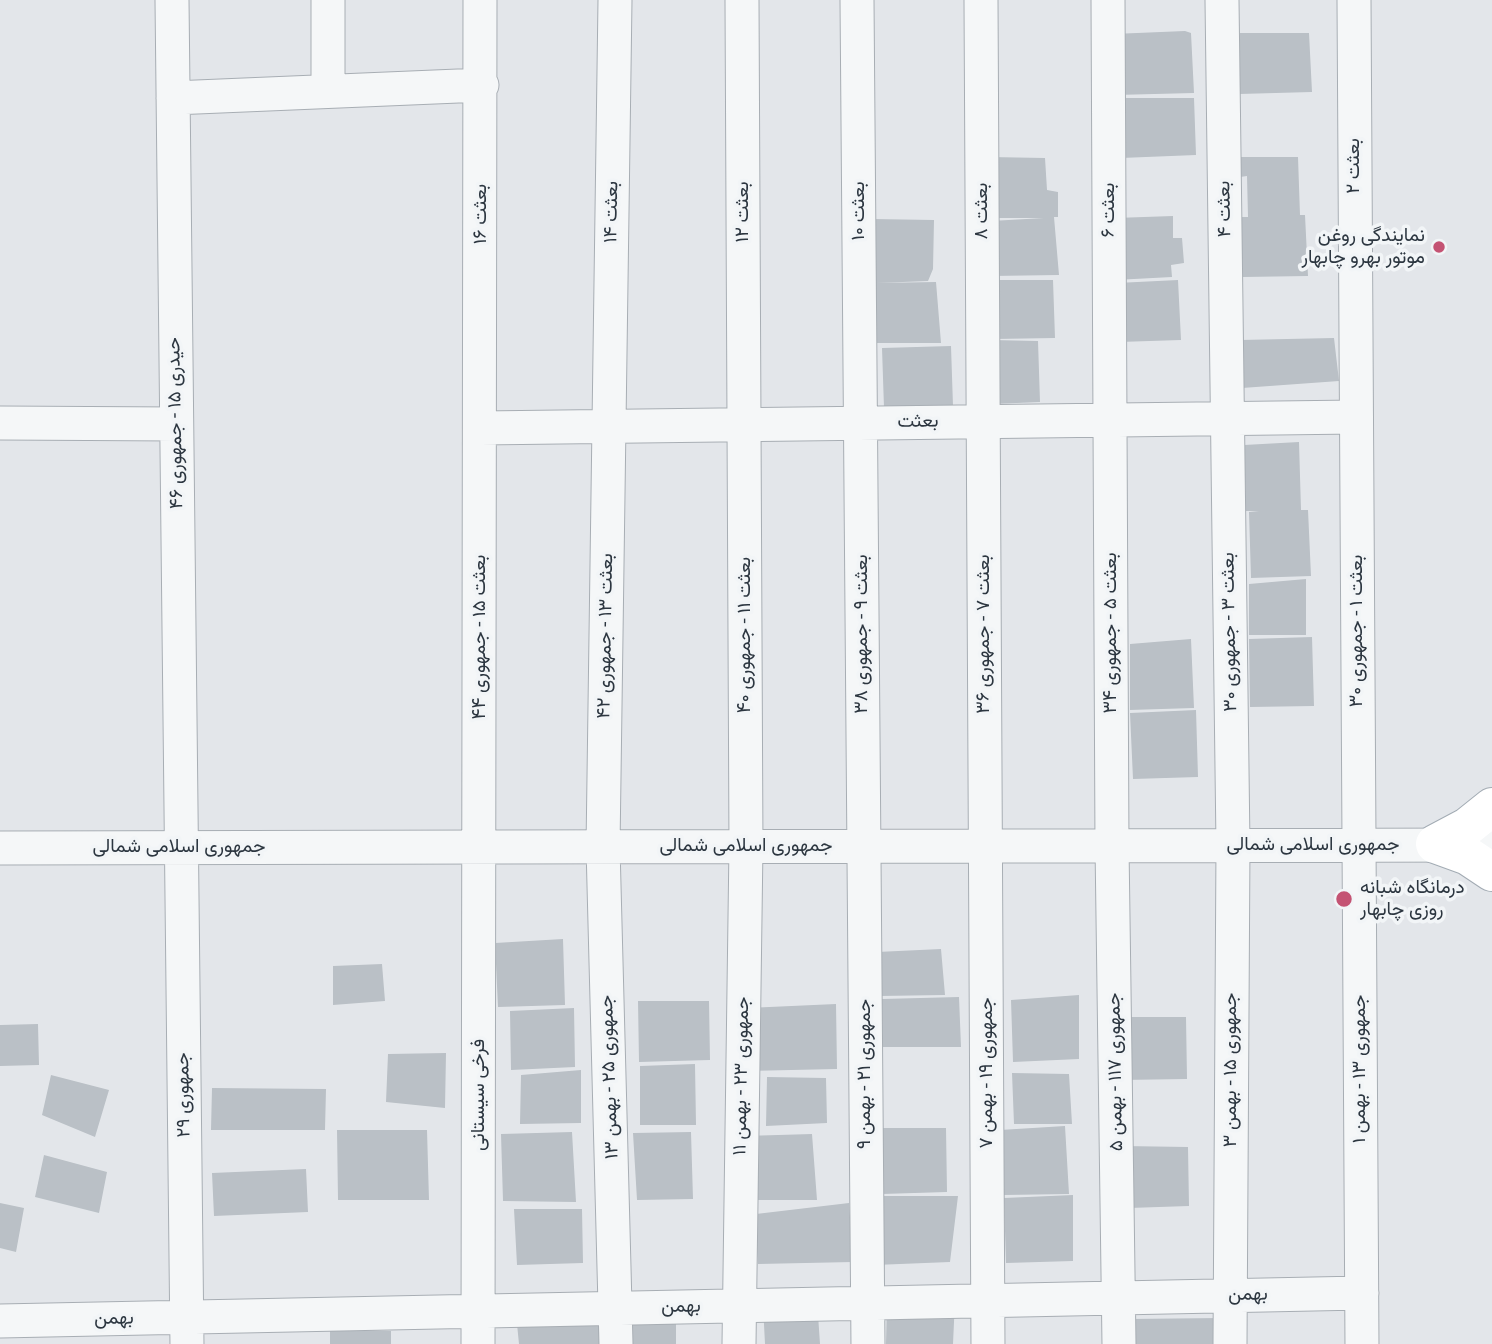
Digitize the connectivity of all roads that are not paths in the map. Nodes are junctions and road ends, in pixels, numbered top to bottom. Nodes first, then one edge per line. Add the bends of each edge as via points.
1 (172, 0) edge
2 (328, 0) edge
3 (480, 0) edge
4 (615, 0) edge
5 (742, 0) edge
6 (857, 0) edge
7 (981, 0) edge
8 (1108, 0) edge
9 (1222, 0) edge
10 (1354, 0) edge
11 (482, 85) junction
12 (328, 91) junction
13 (173, 98) junction
14 (1356, 417) junction
15 (1227, 418) junction
16 (1110, 420) junction
17 (983, 421) junction
18 (0, 423) edge
19 (861, 423) junction
20 (176, 424) junction
21 (744, 424) junction
22 (609, 425) junction
23 (481, 428) junction
24 (1492, 807) edge
25 (1435, 844) junction
26 (1233, 845) junction
27 (1358, 845) junction
28 (1492, 845) edge
29 (746, 846) junction
30 (864, 846) junction
31 (986, 846) junction
32 (1112, 846) junction
33 (179, 847) junction
34 (480, 847) junction
35 (603, 847) junction
36 (0, 848) edge
37 (1492, 872) edge
38 (1362, 1293) junction
39 (1230, 1296) junction
40 (1120, 1297) junction
41 (988, 1300) junction
42 (867, 1303) junction
43 (738, 1306) junction
44 (617, 1308) junction
45 (478, 1311) junction
46 (0, 1321) edge
47 (187, 1331) edge
48 (478, 1344) edge
49 (616, 1344) edge
50 (739, 1344) edge
51 (868, 1344) edge
52 (988, 1344) edge
53 (1119, 1344) edge
54 (1230, 1344) edge
55 (1362, 1344) edge

1 - 13 street, حیدری ۱۵ - جمهوری ۴۶
2 - 12 street
3 - 11 street, بعثت ۱۶
4 - 22 street, بعثت ۱۴
5 - 21 street, بعثت ۱۲
6 - 19 street, بعثت ۱۰
7 - 17 street, بعثت ۸
8 - 16 street, بعثت ۶
9 - 15 street, بعثت ۴
10 - 14 street, بعثت ۲
11 - 12 street
11 - 23 street, بعثت ۱۶
12 - 13 street
13 - 20 street, حیدری ۱۵ - جمهوری ۴۶
14 - 15 street, بعثت
14 - 27 street, بعثت ۱ - جمهوری ۳۰
15 - 16 street, بعثت
15 - 26 street, بعثت ۳ - جمهوری ۳۰
16 - 17 street, بعثت
16 - 32 street, بعثت ۵ - جمهوری ۳۴
17 - 19 street, بعثت
17 - 31 street, بعثت ۷ - جمهوری ۳۶
18 - 20 street
19 - 21 street, بعثت
19 - 30 street, بعثت ۹ - جمهوری ۳۸
20 - 33 street, حیدری ۱۵ - جمهوری ۴۶
21 - 22 street, بعثت
21 - 29 street, بعثت ۱۱ - جمهوری ۴۰
22 - 23 street, بعثت
22 - 35 street, بعثت ۱۳ - جمهوری ۴۲
23 - 34 street, بعثت ۱۵ - جمهوری ۴۴
24 - 25 main road
25 - 27 street, جمهوری اسلامی شمالی
25 - 28 street, جمهوری اسلامی شمالی
25 - 37 main road via 1468,856
26 - 27 street, جمهوری اسلامی شمالی
26 - 32 street, جمهوری اسلامی شمالی
26 - 39 street, جمهوری ۱۵ - بهمن ۳
27 - 38 street, جمهوری ۱۳ - بهمن ۱
29 - 30 street, جمهوری اسلامی شمالی
29 - 35 street, جمهوری اسلامی شمالی
29 - 43 street, جمهوری ۲۳ - بهمن ۱۱
30 - 31 street, جمهوری اسلامی شمالی
30 - 42 street, جمهوری ۲۱ - بهمن ۹
31 - 32 street, جمهوری اسلامی شمالی
31 - 41 street, جمهوری ۱۹ - بهمن ۷
32 - 40 street, جمهوری ۱۱۷ - بهمن ۵
33 - 34 street, جمهوری اسلامی شمالی
33 - 36 street, جمهوری اسلامی شمالی
33 - 47 street, جمهوری ۲۹
34 - 35 street, جمهوری اسلامی شمالی
34 - 45 street, فرخی سیستانی
35 - 44 street, جمهوری ۲۵ - بهمن ۱۳
38 - 39 street, بهمن
38 - 55 street, جمهوری ۱۳ - بهمن ۱
39 - 40 street, بهمن
39 - 54 street, جمهوری ۱۵ - بهمن ۳
40 - 41 street, بهمن
40 - 53 street, جمهوری ۱۱۷ - بهمن ۵
41 - 42 street, بهمن
41 - 52 street, جمهوری ۱۹ - بهمن ۷
42 - 43 street, بهمن
42 - 51 street, جمهوری ۲۱ - بهمن ۹
43 - 44 street, بهمن
43 - 50 street, جمهوری ۲۳ - بهمن ۱۱
44 - 45 street, بهمن
44 - 49 street, جمهوری ۲۵ - بهمن ۱۳
45 - 47 street, بهمن
45 - 48 street, فرخی سیستانی
46 - 47 street, بهمن

